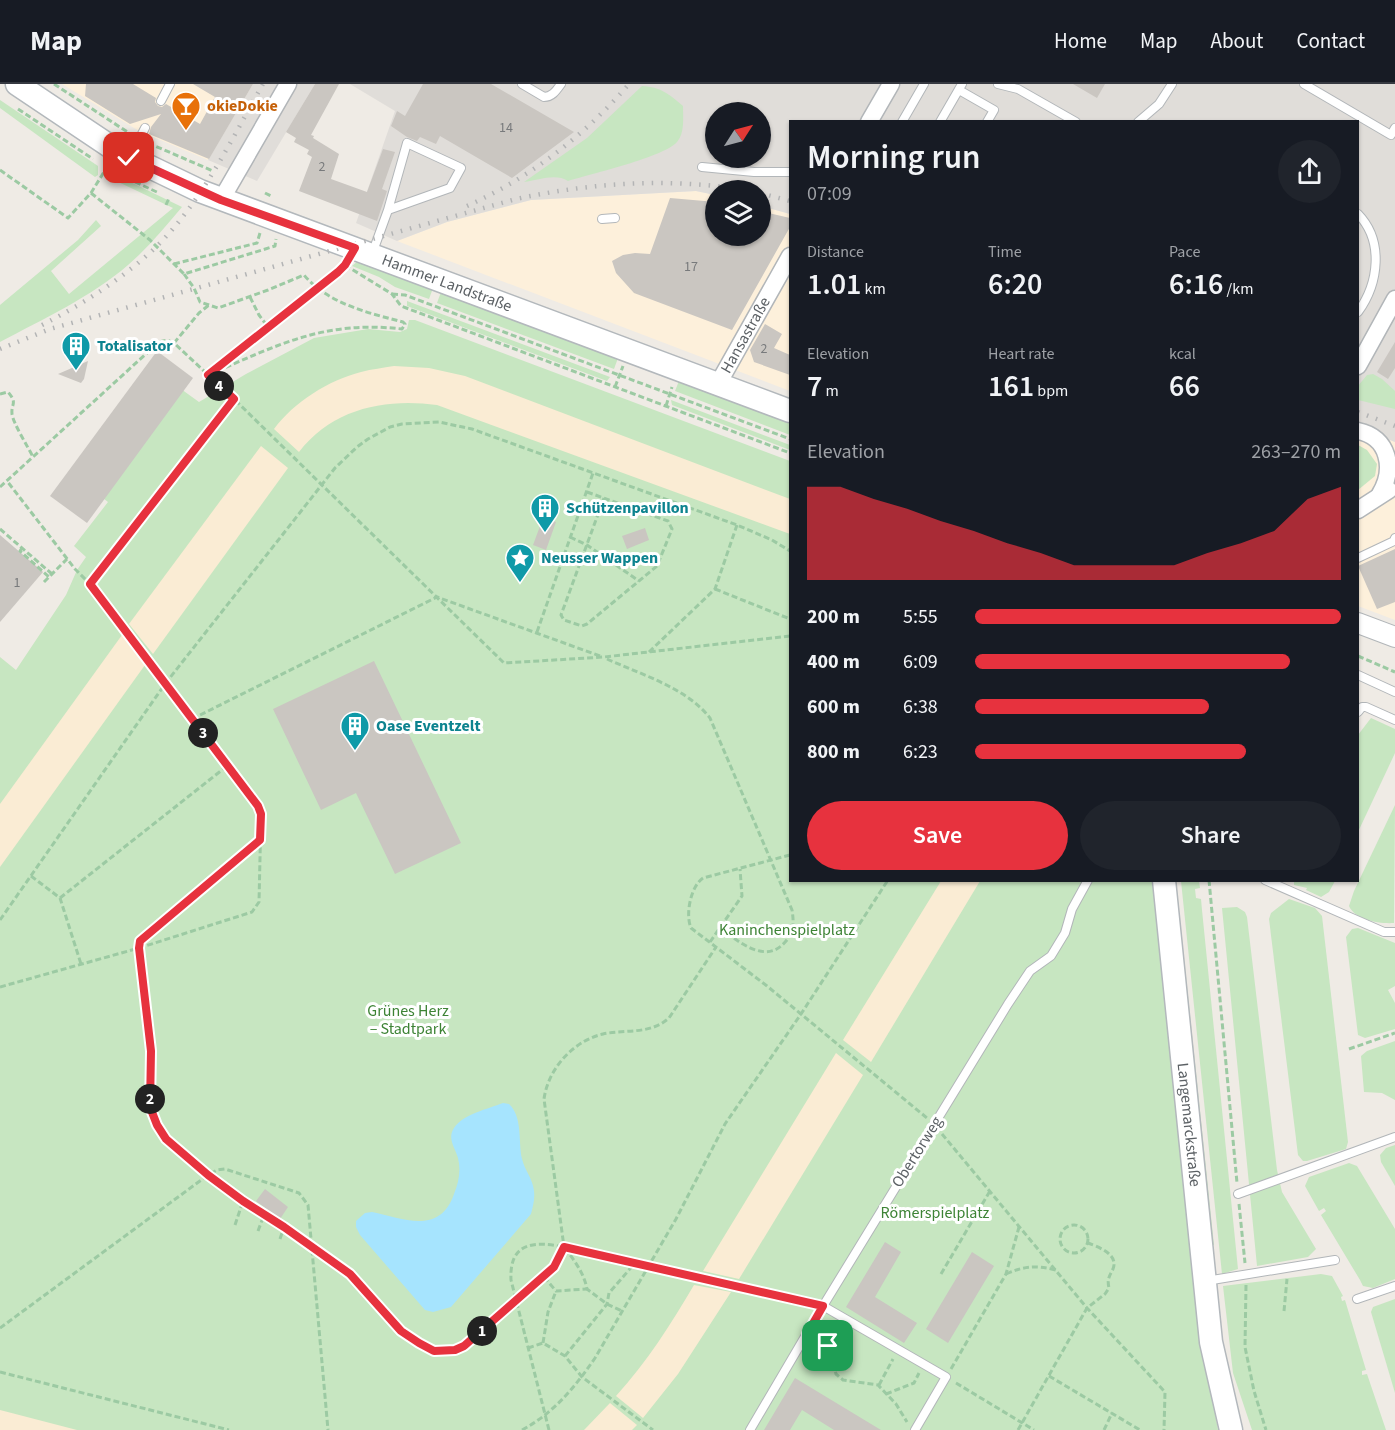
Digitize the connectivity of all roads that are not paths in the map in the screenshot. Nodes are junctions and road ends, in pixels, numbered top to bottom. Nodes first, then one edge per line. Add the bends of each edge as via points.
1 (17, 84) edge
2 (170, 84) edge
3 (288, 84) edge
4 (522, 84) edge
5 (561, 84) edge
6 (891, 84) edge
7 (924, 84) edge
8 (998, 84) edge
9 (1172, 84) edge
10 (1304, 84) edge
11 (961, 87) edge
12 (1016, 87) edge
13 (161, 101) dead end
14 (869, 120) edge
15 (903, 120) edge
16 (941, 120) edge
17 (988, 120) edge
18 (1073, 120) edge
19 (1140, 120) edge
20 (145, 128) dead end
21 (1395, 128) edge
22 (129, 158) junction
23 (702, 167) dead end
24 (789, 172) edge
25 (221, 200) junction
26 (388, 210) junction
27 (1359, 215) edge
28 (615, 218) dead end
29 (602, 219) dead end
30 (357, 256) junction
31 (789, 258) edge
32 (1395, 299) edge
33 (1359, 310) edge
34 (1359, 364) edge
35 (718, 384) junction
36 (789, 411) edge
37 (1359, 431) edge
38 (1388, 490) edge
39 (1359, 509) edge
40 (1395, 538) edge
41 (1359, 558) edge
42 (1359, 624) edge
43 (1394, 637) edge
44 (1359, 675) edge
45 (1395, 692) edge
46 (1359, 711) edge
47 (1395, 720) edge
48 (1087, 882) edge
49 (1164, 882) edge
50 (1270, 882) edge
51 (1395, 932) edge
52 (1395, 1137) edge
53 (1238, 1194) road end
54 (1335, 1260) dead end
55 (1204, 1281) junction
56 (1395, 1287) edge
57 (1357, 1299) dead end
58 (823, 1306) junction
59 (1216, 1368) junction
60 (915, 1429) edge
61 (750, 1430) edge
62 (1231, 1430) edge
63 (1239, 1430) edge

1 - 22 main road, Hammer Landstraße
2 - 13 lane
3 - 25 street
4 - 5 lane via 547,97
6 - 14 street
7 - 15 lane
8 - 12 lane
9 - 19 lane via 1159,104
10 - 21 lane via 1391,135
11 - 16 lane
11 - 17 lane via 994,110
12 - 18 lane
20 - 22 lane
22 - 25 main road, Hammer Landstraße
23 - 24 lane
25 - 30 main road, Hammer Landstraße
26 - 26 lane via 450,188 461,168 407,143
26 - 30 lane
27 - 33 lane via 1377,254 1375,277
28 - 29 lane
30 - 35 main road, Hammer Landstraße
31 - 35 street, Hansastraße
32 - 34 street
35 - 36 main road, Hammer Landstraße
37 - 38 street via 1380,442 1386,451
38 - 39 street
40 - 41 lane
42 - 43 street
44 - 45 lane
46 - 47 lane via 1366,707
48 - 58 lane, Obertorweg via 1052,956 1030,971
49 - 55 main road, Langemarckstraße
50 - 51 lane via 1384,932
52 - 53 lane
54 - 55 lane
55 - 59 main road, Langemarckstraße
56 - 57 lane
58 - 60 lane via 946,1377
58 - 61 lane, Obertorweg
59 - 62 main road, Langemarckstraße
59 - 63 main road, Langemarckstraße

